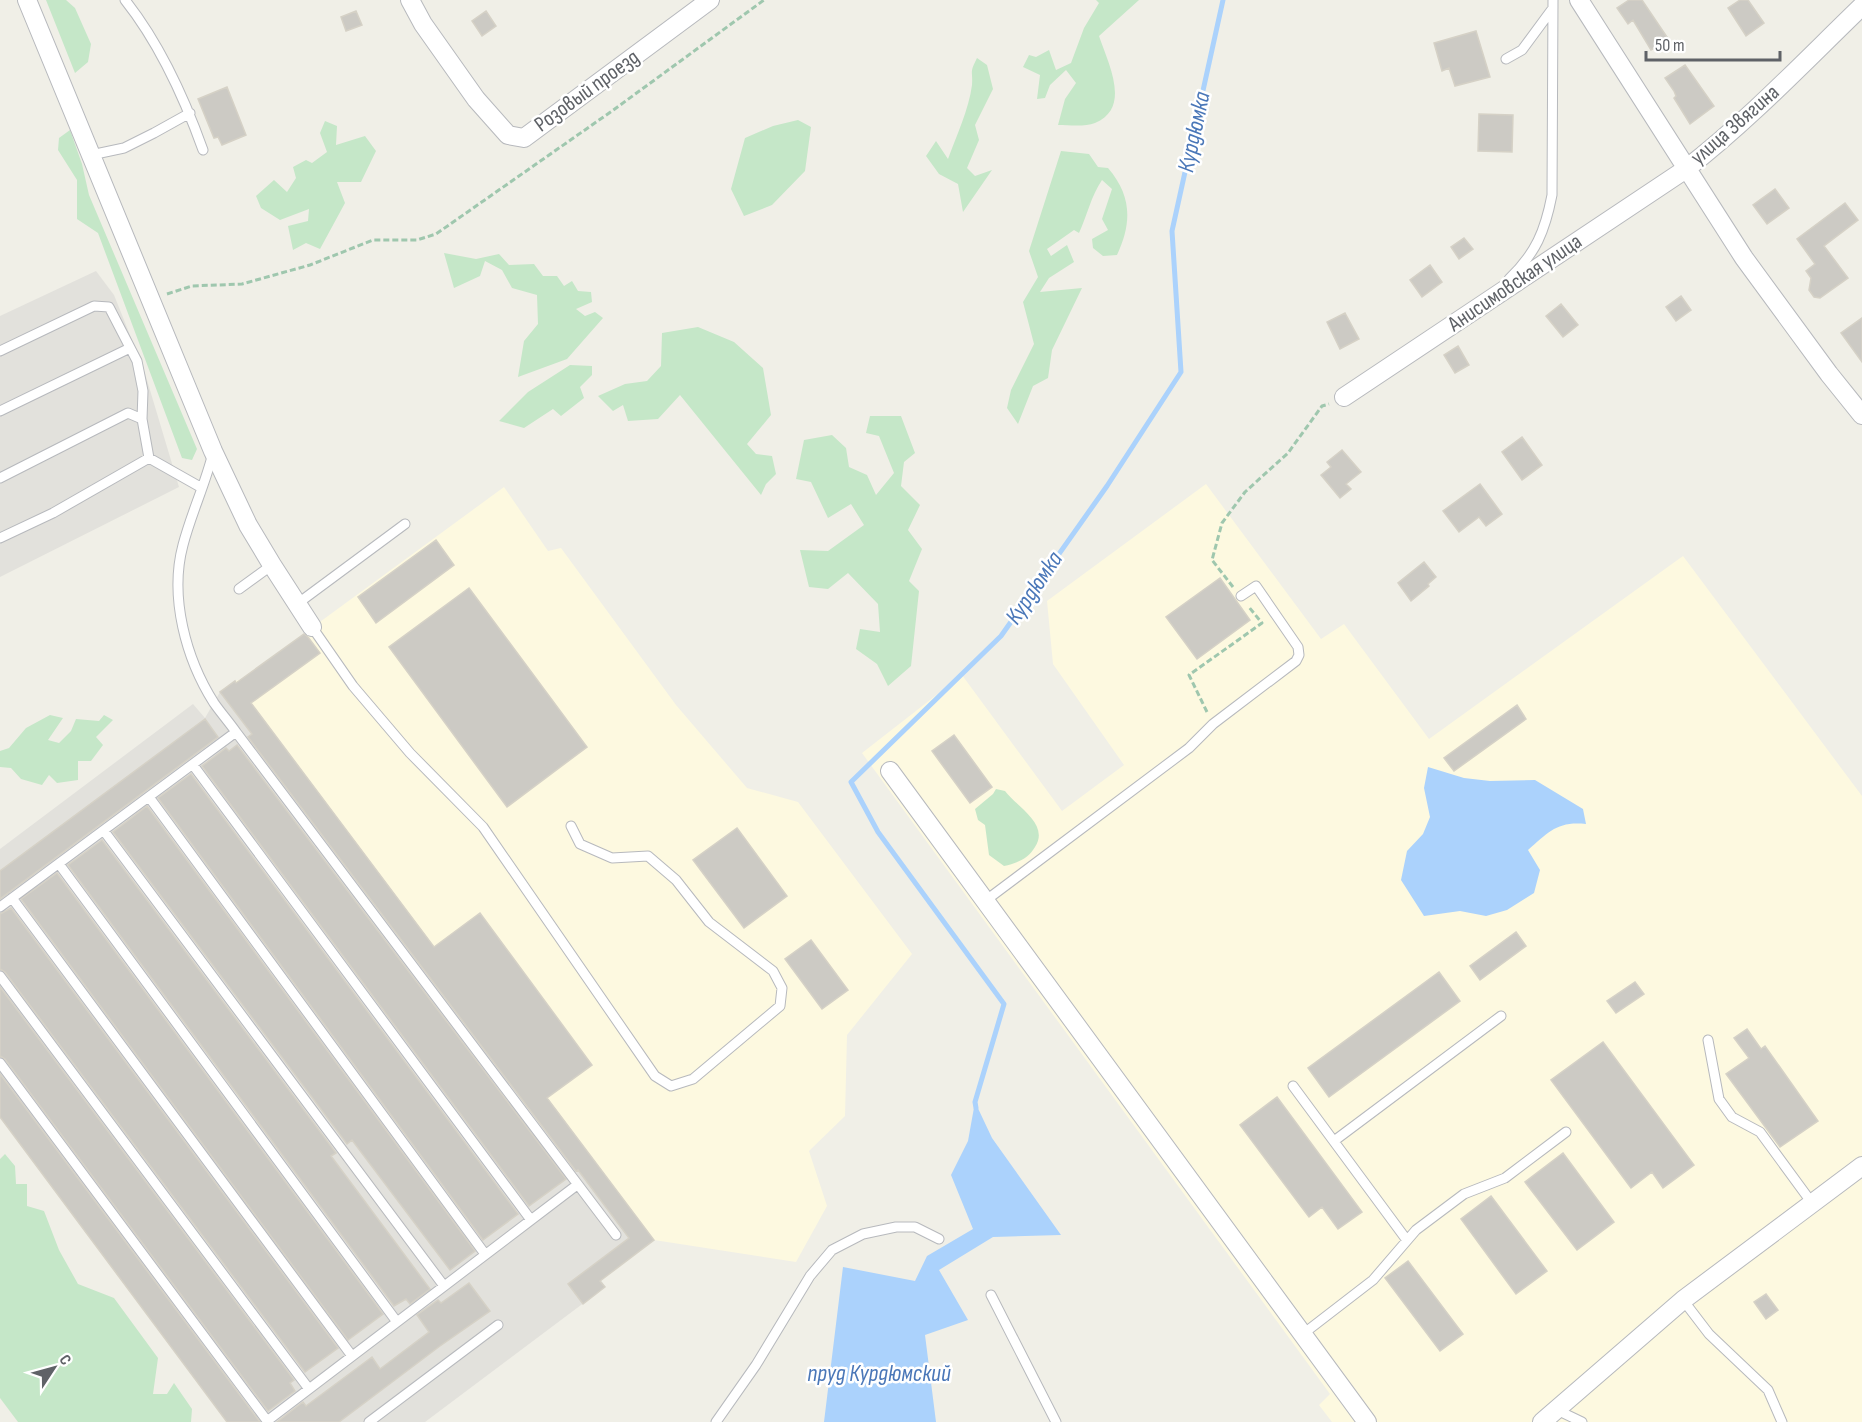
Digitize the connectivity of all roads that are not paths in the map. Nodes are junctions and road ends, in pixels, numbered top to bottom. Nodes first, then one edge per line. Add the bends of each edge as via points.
1 (27, 0) edge
2 (125, 0) edge
3 (410, 0) edge
4 (710, 0) edge
5 (1579, 0) edge
6 (1553, 4) edge
7 (1862, 6) edge
8 (1506, 59) dead end
9 (190, 112) junction
10 (203, 150) dead end
11 (91, 155) junction
12 (1686, 169) junction
13 (1484, 303) junction
14 (130, 348) junction
15 (0, 351) edge
16 (1344, 397) road end
17 (0, 411) edge
18 (1862, 415) edge
19 (142, 419) junction
20 (213, 451) junction
21 (149, 458) junction
22 (0, 478) edge
23 (202, 488) junction
24 (405, 524) dead end
25 (0, 538) edge
26 (272, 565) junction
27 (239, 589) dead end
28 (1240, 596) road end
29 (297, 604) junction
30 (312, 627) joint
31 (236, 732) junction
32 (193, 765) junction
33 (890, 771) dead end
34 (149, 797) junction
35 (571, 826) dead end
36 (104, 831) junction
37 (59, 864) junction
38 (12, 898) junction
39 (985, 901) junction
40 (0, 907) edge
41 (0, 976) edge
42 (1502, 1016) dead end
43 (1708, 1040) dead end
44 (0, 1063) edge
45 (1293, 1086) dead end
46 (1566, 1132) dead end
47 (1334, 1141) junction
48 (1862, 1166) edge
49 (577, 1185) junction
50 (1812, 1203) junction
51 (531, 1220) junction
52 (616, 1235) dead end
53 (939, 1239) dead end
54 (1406, 1239) junction
55 (485, 1254) junction
56 (444, 1286) junction
57 (991, 1295) dead end
58 (1683, 1300) junction
59 (397, 1322) junction
60 (498, 1325) dead end
61 (1303, 1334) junction
62 (352, 1356) junction
63 (309, 1389) junction
64 (1557, 1410) junction
65 (267, 1422) edge
66 (369, 1422) edge
67 (716, 1422) edge
68 (1056, 1422) edge
69 (1367, 1422) edge
70 (1542, 1422) edge
71 (1582, 1422) edge
72 (1782, 1422) edge

1 - 11 street
2 - 9 lane via 144,24
3 - 4 street, Розовый проезд via 476,99 508,135 524,138
5 - 12 street
6 - 8 lane via 1522,50
6 - 13 lane via 1552,195 1546,224 1536,245
7 - 12 street, улица Звягина via 1766,101
9 - 10 lane
9 - 11 lane via 124,148
11 - 20 street
12 - 13 street, Анисимовская улица
12 - 18 street via 1781,310
13 - 16 street, Анисимовская улица
14 - 15 lane via 109,307 94,306
14 - 17 lane
14 - 19 lane via 143,391
19 - 21 lane
19 - 22 lane via 128,413
20 - 23 lane
20 - 26 street
21 - 23 lane
21 - 25 lane via 53,513
23 - 31 lane via 182,546 180,610 186,643 200,677
24 - 29 lane
26 - 27 lane
26 - 29 street
28 - 39 lane via 1256,586 1298,647 1296,661 1213,724 1189,748
29 - 30 street
30 - 35 lane via 353,686 410,753 483,827 655,1076 671,1086 693,1079 780,1006 782,988 773,971 709,922 676,880 648,856 612,858 580,844
31 - 32 lane
31 - 49 lane
32 - 34 lane
32 - 51 lane
33 - 39 street
34 - 36 lane
34 - 55 lane
36 - 37 lane
36 - 56 lane
37 - 38 lane
37 - 59 lane
38 - 40 lane
38 - 62 lane
39 - 61 street
41 - 63 lane
42 - 47 lane
43 - 50 lane via 1719,1099 1732,1117 1760,1132
44 - 65 lane
45 - 47 lane
46 - 54 lane via 1505,1178 1464,1194
47 - 54 lane
48 - 50 street
49 - 51 lane
49 - 52 lane
50 - 58 street
51 - 55 lane
53 - 67 lane via 915,1227 896,1227 863,1234 832,1250 810,1276
54 - 61 lane via 1373,1280
55 - 56 lane
56 - 59 lane
57 - 68 lane
58 - 64 street
58 - 72 lane via 1709,1334 1768,1390
59 - 62 lane
60 - 66 lane
61 - 69 street
62 - 63 lane
63 - 65 lane
64 - 70 street
64 - 71 lane

